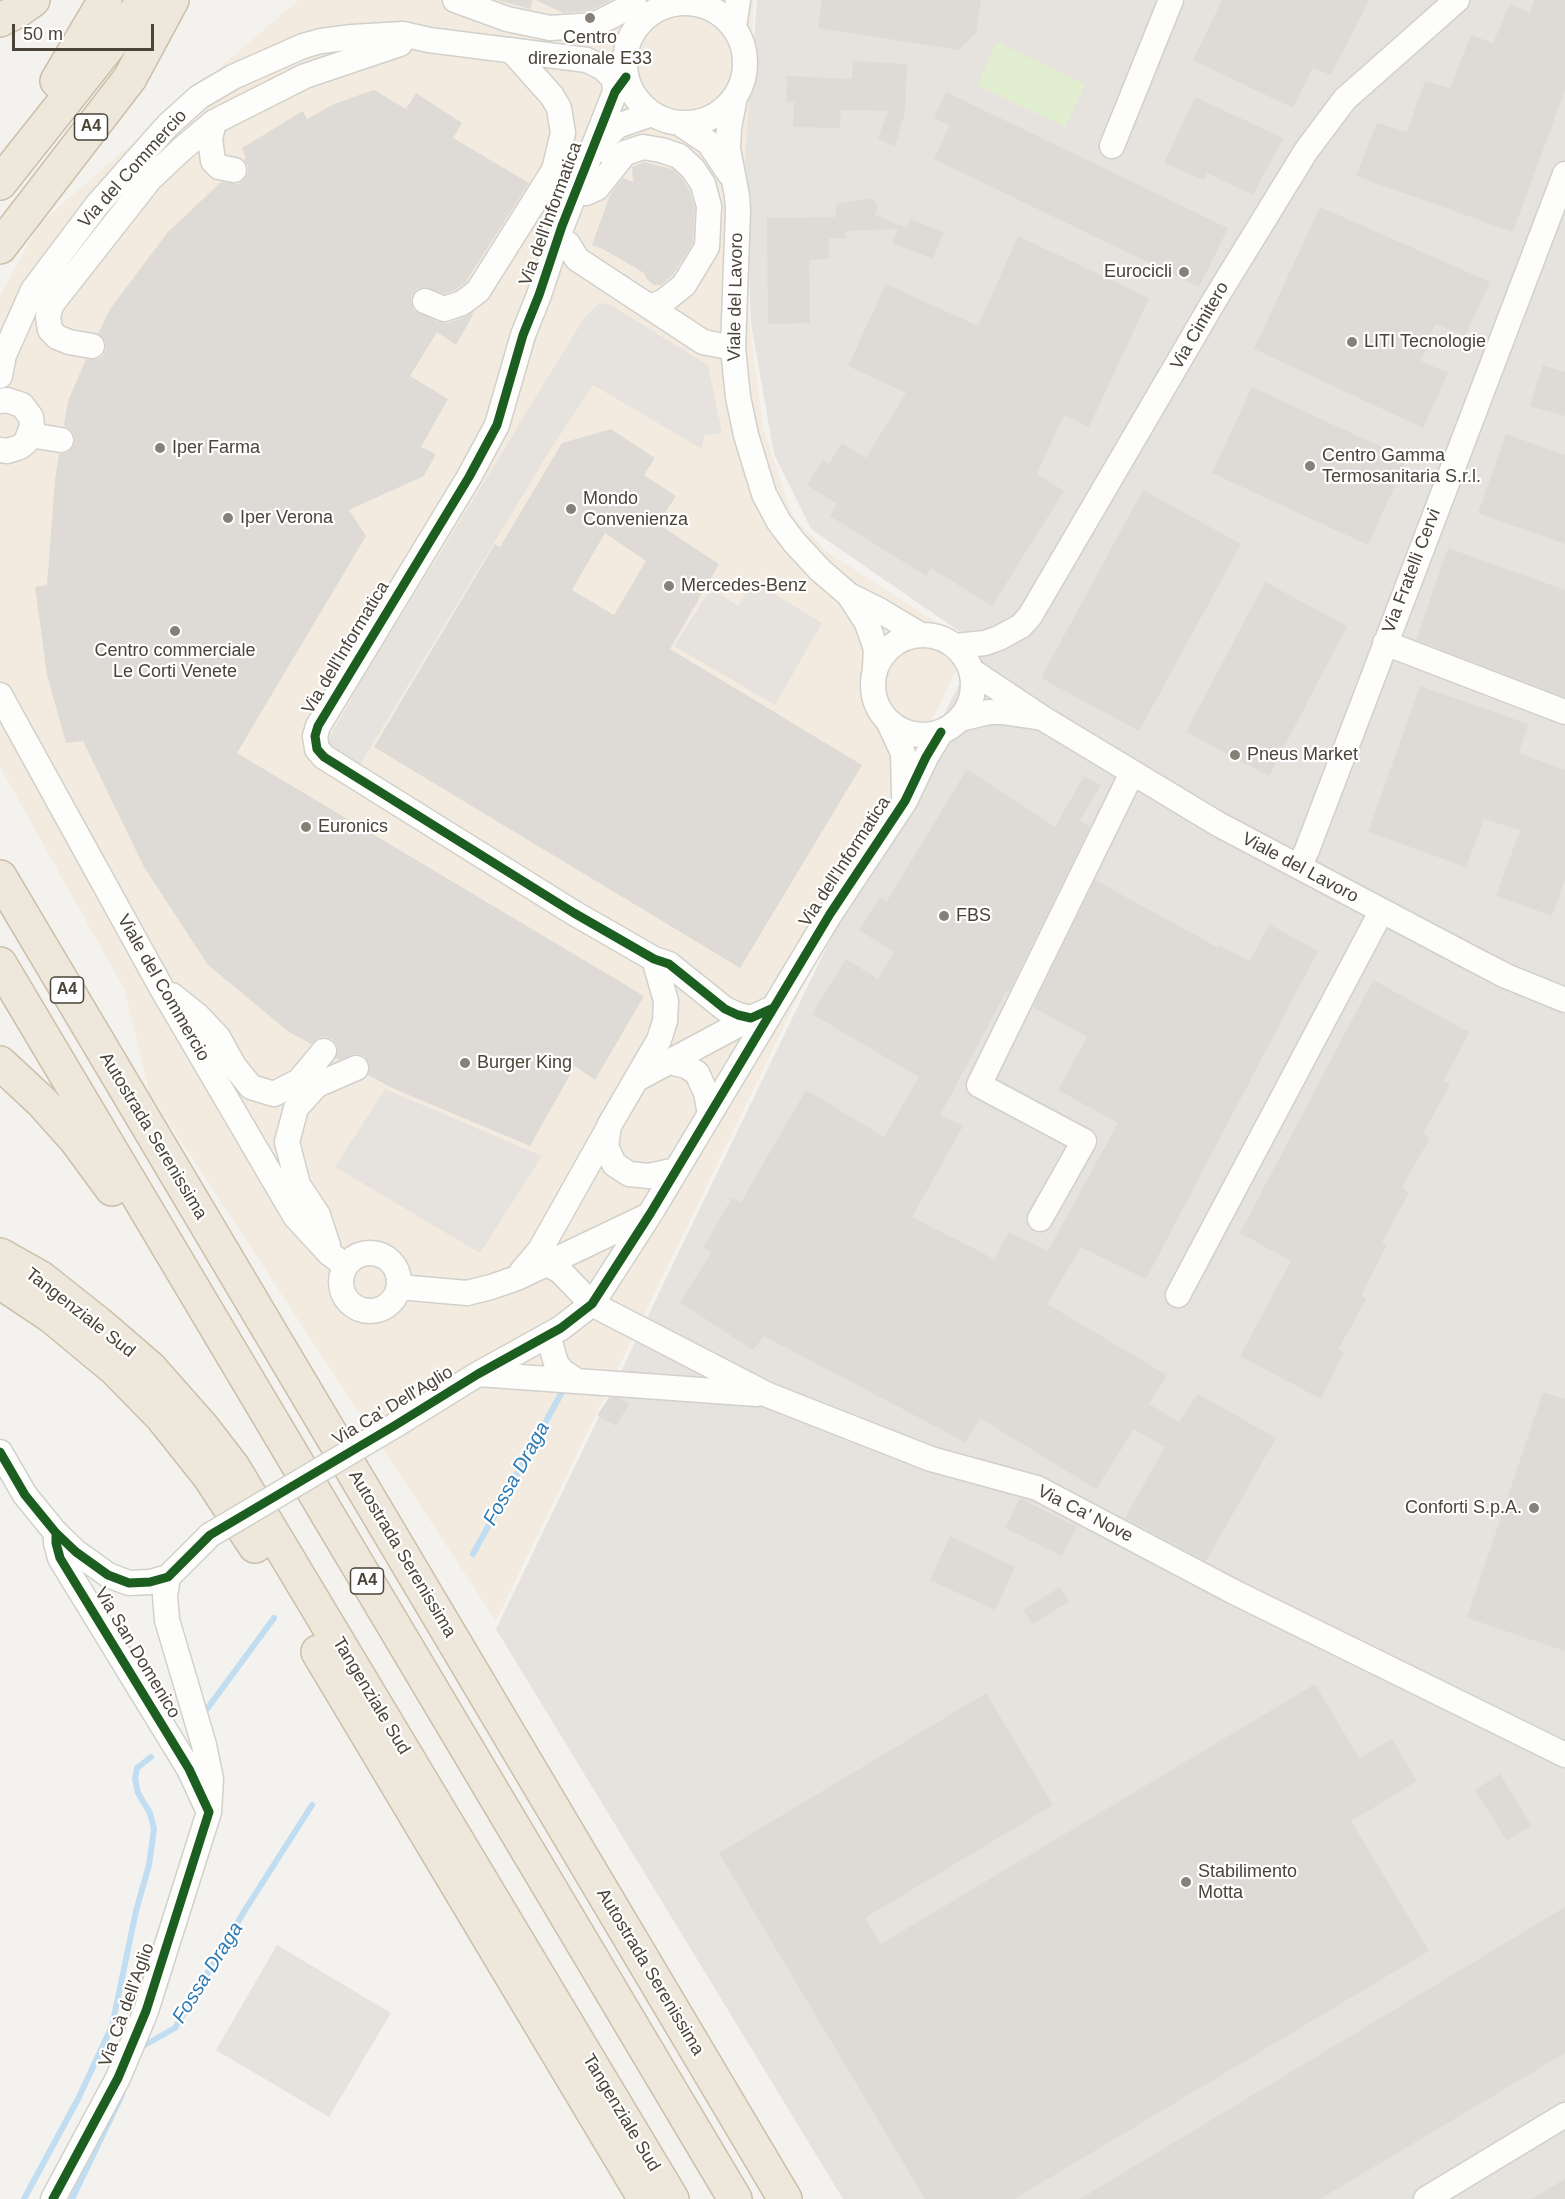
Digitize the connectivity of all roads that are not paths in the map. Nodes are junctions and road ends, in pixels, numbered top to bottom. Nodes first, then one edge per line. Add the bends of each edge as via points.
1 (33, 0) edge
2 (105, 0) edge
3 (145, 0) edge
4 (172, 0) edge
5 (455, 0) edge
6 (634, 0) edge
7 (738, 0) edge
8 (1170, 0) edge
9 (1457, 0) edge
10 (678, 1) edge
11 (0, 20) edge
12 (734, 28) junction
13 (630, 36) junction
14 (429, 40) junction
15 (511, 50) junction
16 (581, 60) junction
17 (621, 85) junction
18 (552, 96) junction
19 (735, 97) junction
20 (652, 114) junction
21 (214, 122) junction
22 (679, 123) junction
23 (1112, 146) dead end
24 (234, 170) dead end
25 (1565, 174) edge
26 (0, 175) edge
27 (734, 180) junction
28 (0, 183) edge
29 (586, 193) junction
30 (568, 244) junction
31 (0, 247) edge
32 (425, 301) dead end
33 (651, 307) junction
34 (92, 346) dead end
35 (733, 348) junction
36 (0, 376) edge
37 (509, 389) junction
38 (0, 394) edge
39 (0, 400) edge
40 (30, 435) junction
41 (61, 440) dead end
42 (0, 450) edge
43 (849, 595) junction
44 (919, 634) junction
45 (1385, 643) junction
46 (956, 646) junction
47 (875, 667) junction
48 (972, 671) junction
49 (0, 695) edge
50 (1565, 712) edge
51 (1044, 719) junction
52 (889, 723) junction
53 (951, 726) junction
54 (1132, 773) junction
55 (904, 801) junction
56 (1299, 867) junction
57 (0, 877) edge
58 (1381, 912) junction
59 (654, 959) junction
60 (0, 964) edge
61 (161, 987) junction
62 (1565, 1000) edge
63 (773, 1008) junction
64 (751, 1018) junction
65 (324, 1051) dead end
66 (670, 1062) junction
67 (0, 1063) edge
68 (356, 1068) dead end
69 (637, 1079) junction
70 (710, 1114) junction
71 (609, 1126) junction
72 (676, 1170) junction
73 (650, 1214) junction
74 (1040, 1219) dead end
75 (0, 1255) edge
76 (338, 1260) junction
77 (547, 1264) junction
78 (517, 1278) junction
79 (0, 1282) edge
80 (399, 1287) junction
81 (1178, 1296) dead end
82 (592, 1304) junction
83 (214, 1323) junction
84 (549, 1335) junction
85 (478, 1374) junction
86 (577, 1381) junction
87 (768, 1395) junction
88 (0, 1452) edge
89 (56, 1533) junction
90 (168, 1577) junction
91 (1565, 1755) edge
92 (209, 1812) junction
93 (1565, 2115) edge
94 (53, 2199) edge
95 (645, 2199) edge
96 (672, 2199) edge
97 (735, 2199) edge
98 (785, 2199) edge
99 (1426, 2199) edge

1 - 11 highway
2 - 26 highway
3 - 28 highway, A4
4 - 31 highway, A4 via 130,78
5 - 6 street via 507,19 550,28 594,25 627,8
7 - 12 street, Viale del Lavoro
8 - 23 street
9 - 46 street, Via Cimitero via 1345,99 1306,150 1030,616 999,638
10 - 12 street, Viale del Lavoro via 709,7
10 - 13 street, Viale del Lavoro via 642,20
12 - 19 street, Viale del Lavoro via 745,62 743,80
13 - 16 street via 618,47
13 - 17 street
14 - 15 street, Via del Commercio
14 - 21 street via 400,44 305,76
14 - 36 street, Via del Commercio via 403,34 321,41 232,77 199,97 168,125 97,205 33,290 4,355
15 - 16 street, Via del Commercio
15 - 18 street
16 - 17 street, Via del Commercio via 603,68
16 - 18 street via 562,74
17 - 20 street
17 - 37 street, Via dell'Informatica via 562,226 523,334
18 - 32 street via 559,108 563,133 554,170 478,291 462,303 444,309
19 - 22 street, Viale del Lavoro via 711,117
19 - 27 street, Viale del Lavoro via 728,148
20 - 22 street, Viale del Lavoro
20 - 29 street, Via dell'Informatica via 617,126 606,138
21 - 24 street via 210,149 213,161 219,167
21 - 34 street via 150,179 51,305 50,330 57,337
22 - 27 street, Viale del Lavoro via 709,143
25 - 45 street, Via Fratelli Cervi
27 - 35 street, Viale del Lavoro via 738,210
29 - 30 street, Via dell'Informatica
29 - 33 street via 597,188 625,153 643,147 679,156 703,184 709,206 707,247 684,285
30 - 33 street via 577,259
30 - 37 street, Via dell'Informatica via 534,349
33 - 35 street via 703,342
35 - 43 street, Viale del Lavoro via 746,435 764,494 794,542
37 - 59 street, Via dell'Informatica via 497,425 470,477 318,726 317,749 324,758 494,864
38 - 39 street
39 - 40 street via 15,402 28,411
40 - 41 street
40 - 42 street via 20,447
43 - 44 street, Viale del Lavoro
43 - 47 street, Viale del Lavoro via 867,623 876,649
44 - 46 street, Viale del Lavoro via 945,639
44 - 47 street via 892,644
45 - 50 street
45 - 56 street, Via Fratelli Cervi
46 - 48 street, Viale del Lavoro
47 - 52 street, Viale del Lavoro via 873,697
48 - 51 street, Viale del Lavoro
48 - 53 street via 969,705
49 - 61 street, Viale del Commercio
51 - 53 street, Viale del Lavoro via 989,712
51 - 54 street, Viale del Lavoro
52 - 53 street, Viale del Lavoro via 914,735 928,735
52 - 55 street, Via dell'Informatica via 903,753
53 - 55 street, Via dell'Informatica via 926,757
54 - 56 street, Viale del Lavoro
54 - 74 street via 979,1085 1084,1142
55 - 63 street, Via dell'Informatica
56 - 58 street, Viale del Lavoro
57 - 98 highway, Autostrada Serenissima / A4
58 - 62 street, Viale del Lavoro via 1506,976
58 - 81 street
59 - 64 street, Via dell'Informatica via 669,964 724,1009
59 - 69 street via 666,1001 665,1021
60 - 83 highway, A4
61 - 65 street via 218,1037 251,1087 274,1094 299,1081
61 - 76 street, Viale del Commercio via 295,1216
63 - 64 street
63 - 70 street, Via dell'Informatica
64 - 66 street
66 - 69 street
66 - 70 street via 697,1073
67 - 83 highway, A4 via 76,1140
68 - 76 street via 317,1085 296,1108 287,1142 298,1185 318,1215
69 - 71 street
70 - 72 street, Via dell'Informatica
71 - 72 street via 606,1146 614,1164 629,1174 649,1176
71 - 78 street via 540,1250
72 - 73 street, Via dell'Informatica
73 - 77 street
73 - 82 street, Via dell'Informatica
75 - 96 highway, Tangenziale Sud via 41,1278 150,1368 232,1467
76 - 80 street via 376,1253 393,1264
76 - 80 street via 342,1291 351,1304 361,1309 373,1311 384,1307
77 - 78 street
77 - 82 street, Via Ca' Nove via 560,1271
78 - 80 street via 467,1293
79 - 95 highway, Tangenziale Sud via 51,1316 115,1369 162,1417 209,1476 248,1533
82 - 84 street, Via Ca' Dell'Aglio
82 - 87 street, Via Ca' Nove
83 - 97 highway, A4
84 - 85 street, Via Ca' Dell'Aglio
84 - 86 street via 556,1363
85 - 86 street
85 - 90 street, Via Ca' Dell'Aglio, bridge via 210,1536
86 - 87 street
87 - 91 street, Via Ca' Nove via 931,1459 1037,1488 1234,1592
88 - 89 street, Via San Domenico via 25,1495
89 - 90 street via 108,1575 129,1583
89 - 92 street, Via San Domenico via 60,1558 189,1769
90 - 92 street, Via Cà dell'Aglio via 167,1620 204,1745 211,1779
92 - 94 street, Via Cà dell'Aglio via 146,2011 118,2078
93 - 99 street

